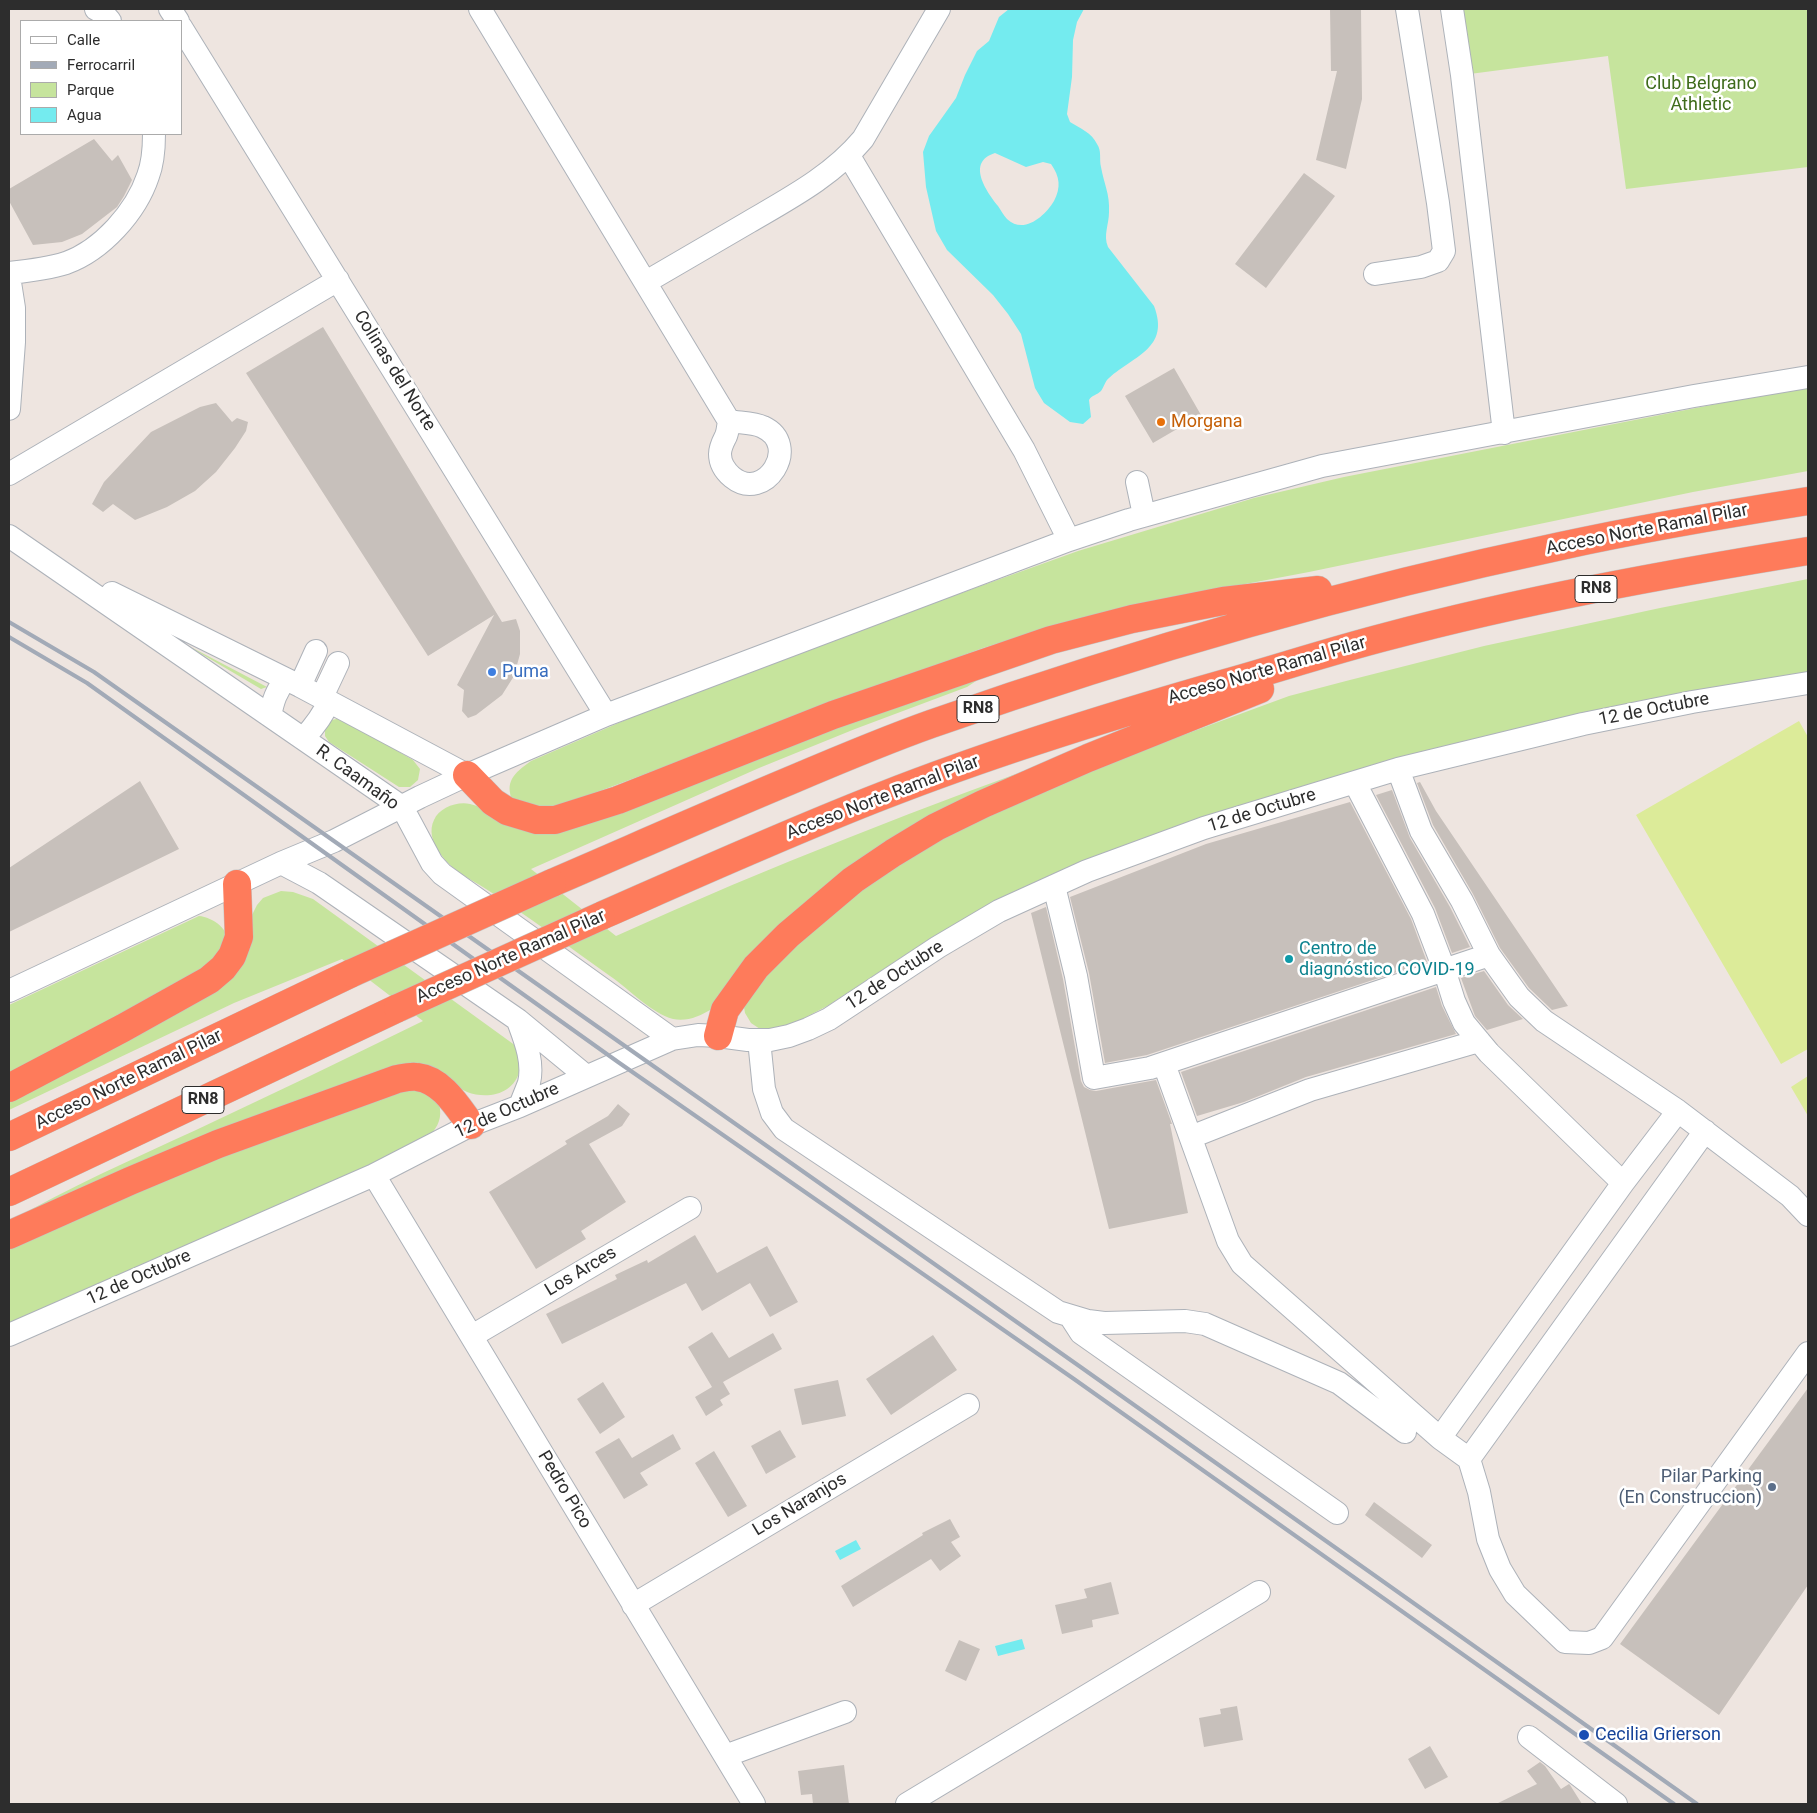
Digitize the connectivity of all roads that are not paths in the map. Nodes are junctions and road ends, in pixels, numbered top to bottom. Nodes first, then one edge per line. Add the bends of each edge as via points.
1 (96, 9) edge
2 (170, 9) edge
3 (480, 9) edge
4 (939, 9) edge
5 (1407, 9) edge
6 (1452, 9) edge
7 (109, 20) edge
8 (177, 20) edge
9 (182, 29) edge
10 (154, 135) edge
11 (848, 156) junction
12 (1375, 274) dead end
13 (9, 275) edge
14 (338, 280) junction
15 (646, 282) junction
16 (1808, 377) edge
17 (9, 410) edge
18 (729, 421) dead end
19 (1504, 433) junction
20 (9, 474) edge
21 (1136, 482) dead end
22 (1808, 501) edge
23 (1144, 515) junction
24 (9, 536) edge
25 (1070, 540) junction
26 (1808, 551) edge
27 (42, 558) junction
28 (1419, 578) junction
29 (1385, 637) junction
30 (316, 651) dead end
31 (338, 662) dead end
32 (293, 682) junction
33 (1808, 683) edge
34 (325, 699) junction
35 (606, 715) junction
36 (270, 716) junction
37 (303, 739) junction
38 (1398, 769) junction
39 (467, 774) junction
40 (1354, 783) junction
41 (402, 808) junction
42 (282, 863) junction
43 (237, 884) junction
44 (1054, 886) junction
45 (1489, 955) junction
46 (1444, 969) junction
47 (9, 991) edge
48 (518, 1020) junction
49 (718, 1036) junction
50 (672, 1039) junction
51 (759, 1040) junction
52 (1479, 1041) junction
53 (1164, 1064) junction
54 (586, 1076) junction
55 (9, 1088) edge
56 (520, 1106) junction
57 (1678, 1111) junction
58 (471, 1125) junction
59 (1705, 1131) junction
60 (1191, 1137) junction
61 (9, 1138) edge
62 (374, 1175) junction
63 (1623, 1183) junction
64 (9, 1192) edge
65 (690, 1208) dead end
66 (1808, 1216) edge
67 (9, 1235) edge
68 (1070, 1316) junction
69 (9, 1335) edge
70 (472, 1336) junction
71 (1808, 1353) edge
72 (968, 1405) dead end
73 (1405, 1432) dead end
74 (1440, 1438) junction
75 (1469, 1459) junction
76 (1337, 1513) dead end
77 (1259, 1592) dead end
78 (633, 1605) junction
79 (845, 1712) dead end
80 (1529, 1737) dead end
81 (725, 1756) junction
82 (754, 1804) edge
83 (907, 1804) edge
84 (1616, 1804) edge

1 - 7 street
2 - 8 street
3 - 15 street
4 - 11 street via 862,139
5 - 12 street via 1444,251 1438,262
6 - 19 street
9 - 14 street, Colinas del Norte
10 - 13 street via 149,175 137,201 114,230 91,250 67,262
11 - 15 street via 798,194
11 - 25 street via 1024,450
13 - 17 street via 14,308 14,342
14 - 20 street
14 - 35 street, Colinas del Norte
15 - 18 street
16 - 19 street
19 - 23 street via 1322,466
21 - 23 street
22 - 28 highway, Acceso Norte Ramal Pilar / RN8 via 1562,545
23 - 25 street
24 - 27 street, R. Caamaño
25 - 35 street
26 - 29 highway, Acceso Norte Ramal Pilar / RN8 via 1678,572 1531,602
27 - 32 street, R. Caamaño
27 - 36 street, R. Caamaño
28 - 39 highway via 1223,601 1132,618 1050,640 833,715 618,800 555,820 537,820 507,811 493,802
28 - 61 highway, Acceso Norte Ramal Pilar / RN8, bridge via 1130,659 930,724 828,764 352,973
29 - 49 highway via 1088,758 936,827 892,853 788,935 756,967 725,1010
29 - 64 highway, Acceso Norte Ramal Pilar / RN8, bridge via 1148,705 1016,747 882,796 764,844 398,1008
30 - 32 street
31 - 34 street
32 - 34 street, R. Caamaño
32 - 36 street via 278,689
33 - 38 street, 12 de Octubre via 1583,724
34 - 37 street via 324,713
34 - 39 street, R. Caamaño
35 - 39 street
36 - 37 street, R. Caamaño
37 - 41 street, R. Caamaño
38 - 40 street, 12 de Octubre
38 - 45 street via 1421,831
39 - 41 street
40 - 44 street, 12 de Octubre via 1204,828
40 - 46 street via 1424,914
41 - 42 street
41 - 50 street, R. Caamaño via 432,863 442,874
42 - 43 street
42 - 48 street via 319,883
43 - 47 street
43 - 55 highway via 239,937 224,968 184,995
44 - 51 street, 12 de Octubre via 999,911 938,947 829,1019 789,1036
44 - 53 street via 1076,976 1094,1078
45 - 46 street
45 - 57 street via 1519,997 1544,1021
46 - 52 street via 1464,1023
46 - 53 street
48 - 54 street
48 - 56 street via 530,1064 529,1082
49 - 50 street, 12 de Octubre
49 - 51 street, 12 de Octubre
50 - 54 street, 12 de Octubre
51 - 68 street via 764,1089 772,1112 784,1129 1058,1312
52 - 60 street via 1310,1090
52 - 63 street
53 - 60 street
54 - 56 street, 12 de Octubre
56 - 58 street, 12 de Octubre
57 - 59 street
57 - 63 street
58 - 62 street, 12 de Octubre
58 - 67 highway via 452,1098 433,1082 416,1077 397,1078 218,1144
59 - 66 street via 1790,1196
59 - 75 street
60 - 74 street via 1228,1241 1242,1264
62 - 69 street, 12 de Octubre
62 - 70 street, Pedro Pico
63 - 74 street
65 - 70 street, Los Arces
68 - 73 street via 1104,1323 1186,1321 1205,1324 1339,1383
68 - 76 street via 1081,1333
70 - 78 street, Pedro Pico
71 - 75 street via 1602,1638 1589,1643 1565,1642 1516,1594 1500,1569 1488,1539
72 - 78 street, Los Naranjos
74 - 75 street
77 - 83 street
78 - 81 street, Pedro Pico
79 - 81 street
80 - 84 street
81 - 82 street, Pedro Pico

